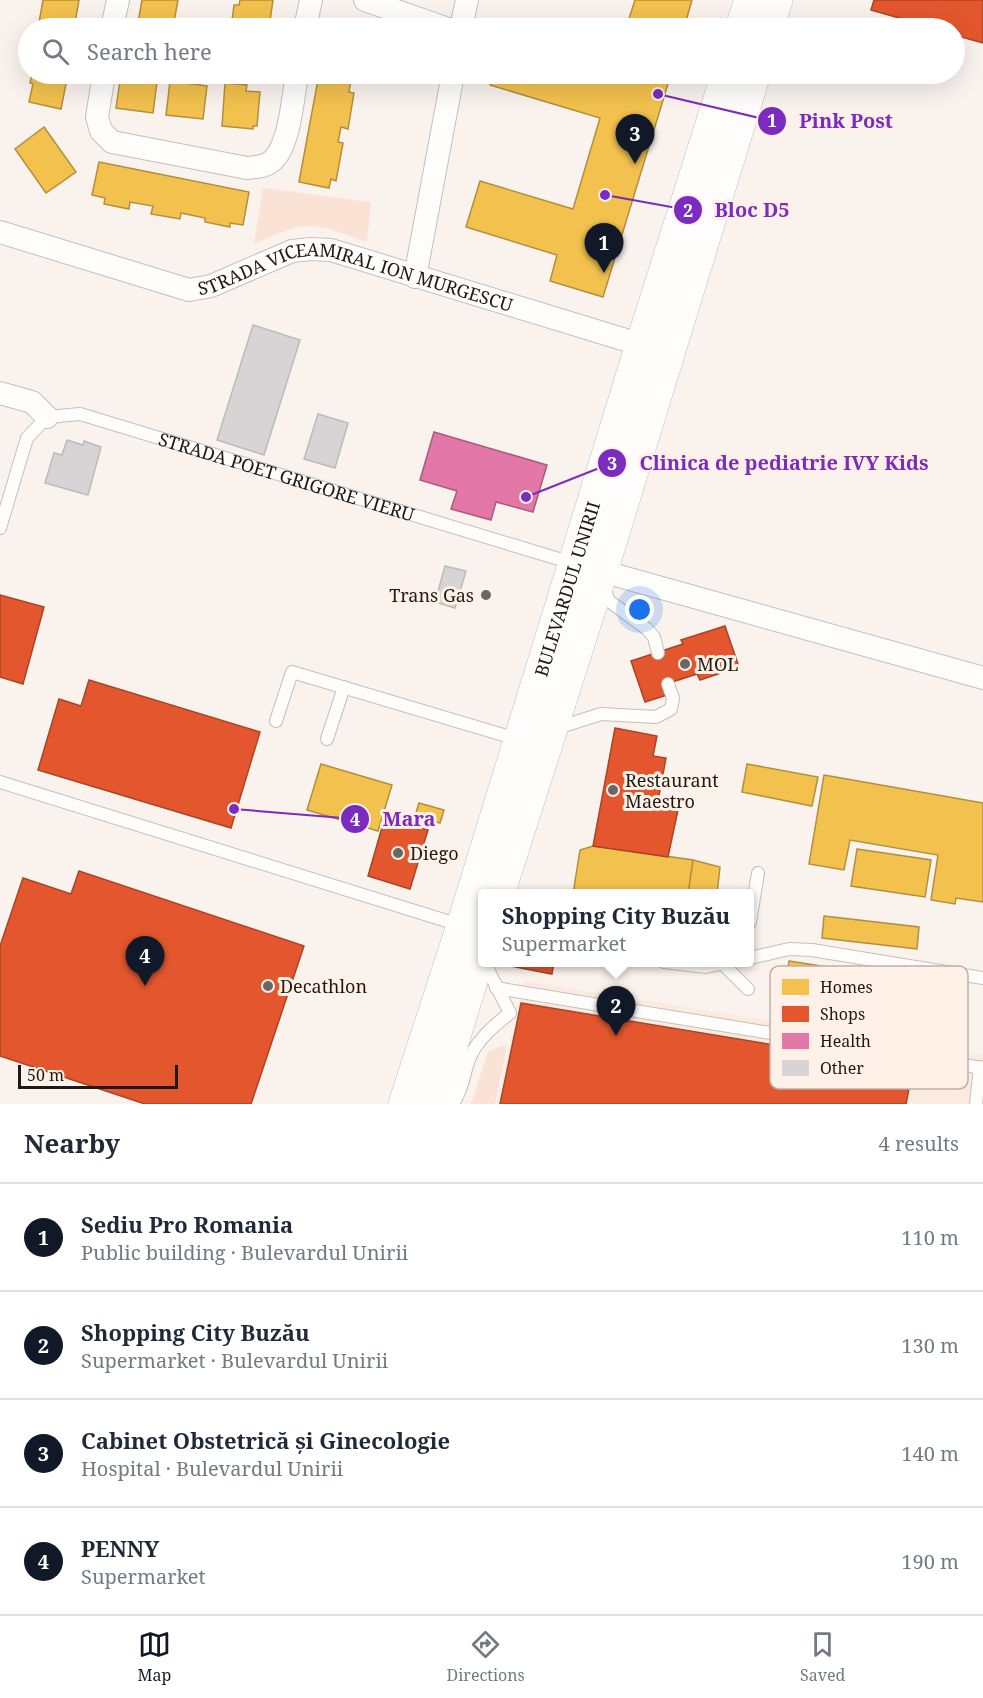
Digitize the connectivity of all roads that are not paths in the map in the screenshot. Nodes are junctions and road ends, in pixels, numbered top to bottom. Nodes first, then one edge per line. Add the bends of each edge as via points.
1 (118, 0) edge
2 (311, 0) edge
3 (364, 0) edge
4 (467, 0) edge
5 (751, 0) edge
6 (776, 0) edge
7 (114, 18) edge
8 (307, 18) edge
9 (416, 18) edge
10 (463, 18) edge
11 (745, 18) edge
12 (770, 18) edge
13 (102, 84) edge
14 (295, 84) edge
15 (451, 84) edge
16 (725, 84) edge
17 (751, 84) edge
18 (0, 231) edge
19 (415, 277) junction
20 (642, 345) junction
21 (0, 393) edge
22 (48, 417) junction
23 (0, 528) edge
24 (592, 571) junction
25 (658, 652) dead end
26 (983, 678) edge
27 (668, 684) dead end
28 (344, 687) junction
29 (276, 721) dead end
30 (536, 735) junction
31 (327, 739) dead end
32 (0, 782) edge
33 (758, 873) dead end
34 (495, 889) edge
35 (499, 889) edge
36 (754, 898) edge
37 (478, 949) edge
38 (478, 951) edge
39 (478, 952) edge
40 (754, 957) edge
41 (907, 966) edge
42 (487, 967) edge
43 (730, 967) edge
44 (968, 976) edge
45 (983, 978) edge
46 (496, 988) junction
47 (748, 988) dead end
48 (770, 1033) edge
49 (982, 1067) edge
50 (405, 1104) edge
51 (433, 1104) edge
52 (453, 1104) edge
53 (976, 1104) edge

1 - 7 street
2 - 8 street
3 - 9 street
4 - 10 street
5 - 11 main road
6 - 12 main road
13 - 14 street via 97,117 101,131 112,142 247,168 273,161 282,149
15 - 19 street
16 - 20 main road, BULEVARDUL UNIRII
17 - 24 main road, BULEVARDUL UNIRII
18 - 19 street, STRADA VICEAMIRAL ION MURGESCU via 189,290 211,286 292,251 311,249 331,250
19 - 20 street, STRADA VICEAMIRAL ION MURGESCU
20 - 24 main road, BULEVARDUL UNIRII
21 - 22 street via 32,402
22 - 23 lane via 27,438
22 - 24 lane, STRADA POET GRIGORE VIERU via 80,414
24 - 25 lane via 609,601 654,637
24 - 26 street
24 - 30 main road, BULEVARDUL UNIRII
27 - 30 lane via 673,698 671,709 656,717 602,714
28 - 29 lane via 292,672
28 - 30 lane
28 - 31 lane
30 - 34 main road, BULEVARDUL UNIRII
30 - 35 main road, BULEVARDUL UNIRII
32 - 37 lane
33 - 36 lane
38 - 50 main road, BULEVARDUL UNIRII
39 - 51 main road, BULEVARDUL UNIRII
40 - 41 lane via 789,949
42 - 46 lane
43 - 47 lane
44 - 45 lane
46 - 48 lane
46 - 52 lane via 510,1013 487,1033 471,1055 462,1091
49 - 53 lane

